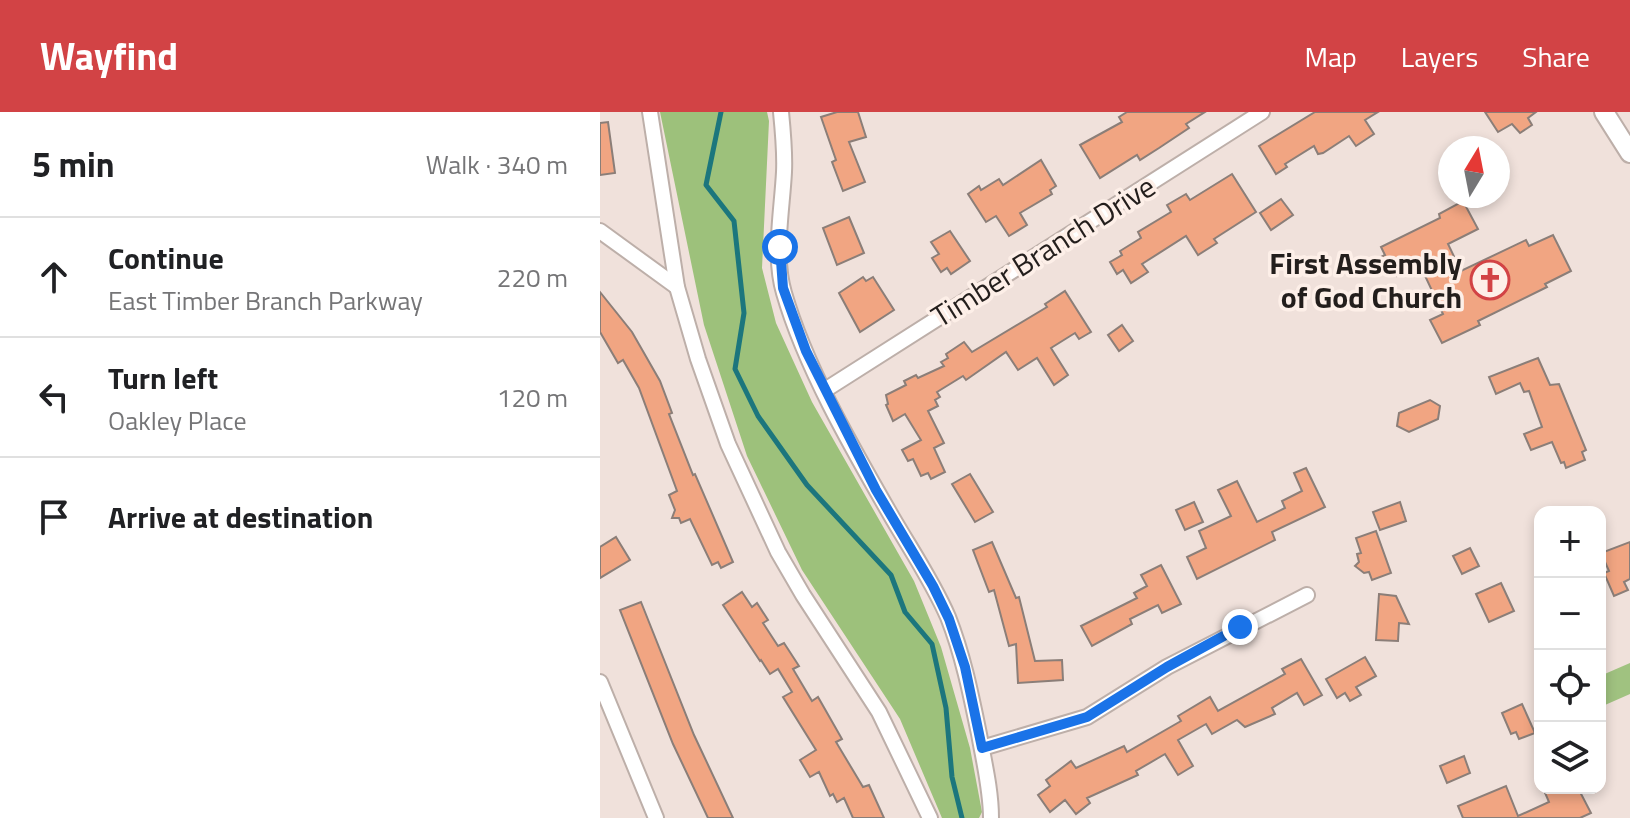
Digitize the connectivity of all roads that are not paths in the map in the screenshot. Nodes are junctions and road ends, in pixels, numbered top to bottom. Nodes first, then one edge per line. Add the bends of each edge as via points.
1 (650, 112) edge
2 (781, 112) edge
3 (1262, 112) edge
4 (1604, 112) edge
5 (1630, 153) edge
6 (600, 231) edge
7 (677, 287) junction
8 (825, 390) junction
9 (1307, 595) dead end
10 (600, 682) edge
11 (982, 748) junction
12 (656, 818) edge
13 (930, 818) edge
14 (991, 818) edge

1 - 7 street
2 - 8 street via 783,288
3 - 8 street, Timber Branch Drive
4 - 5 main road
6 - 7 street
7 - 13 street via 728,444 772,538 879,712
8 - 11 street via 949,619
9 - 11 street via 1167,667 1087,717
10 - 12 street
11 - 14 street

